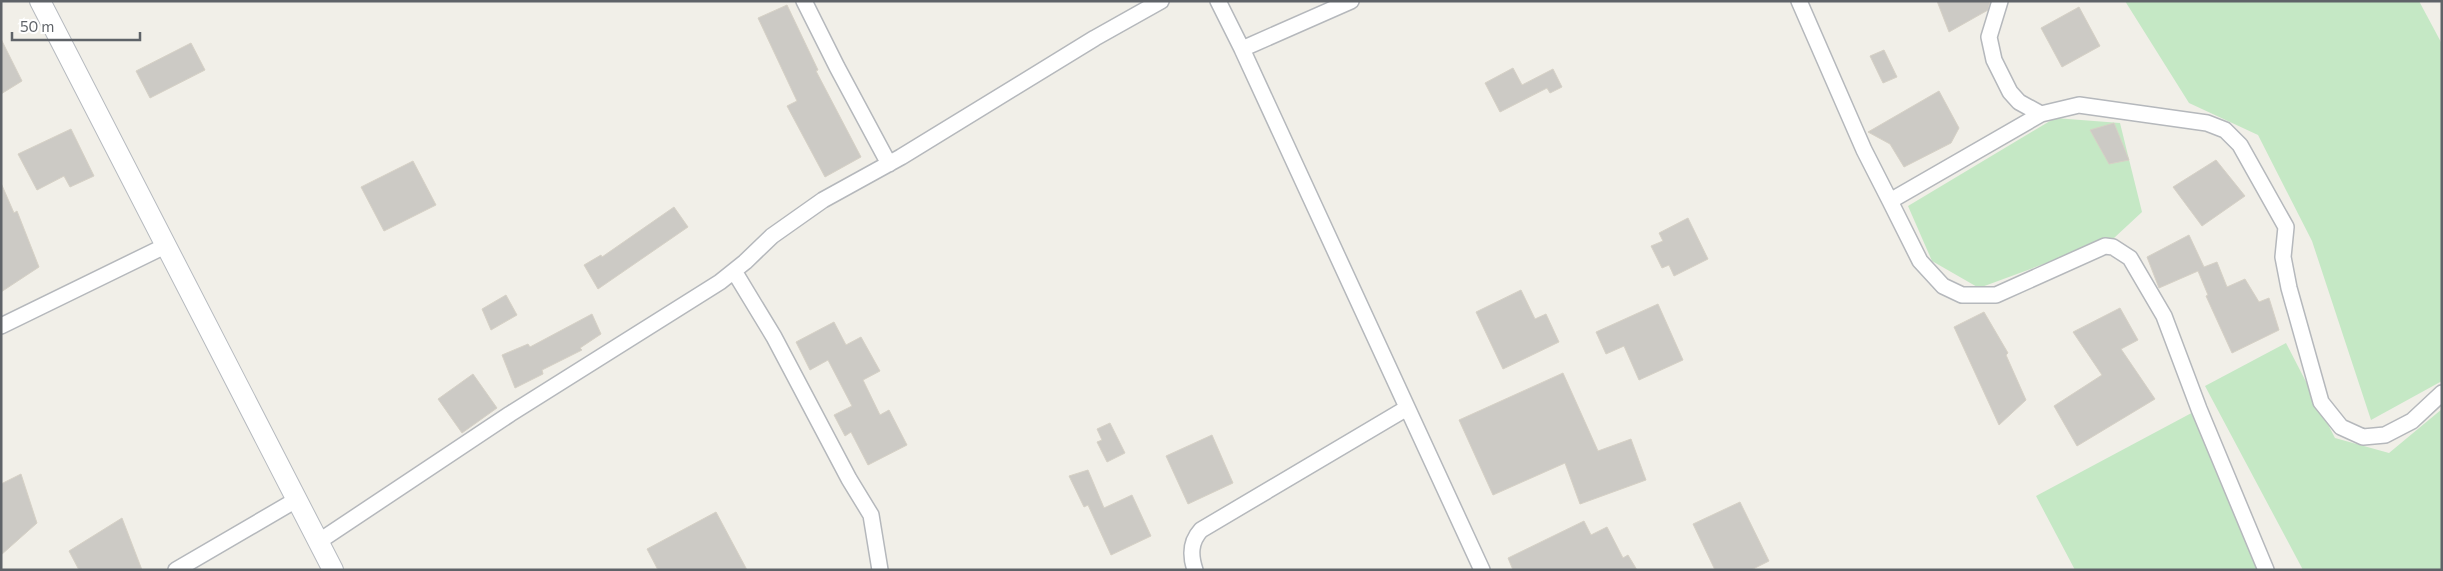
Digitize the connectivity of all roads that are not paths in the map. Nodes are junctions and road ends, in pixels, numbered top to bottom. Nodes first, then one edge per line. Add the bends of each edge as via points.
1 (40, 1) edge
2 (804, 1) edge
3 (1161, 1) edge
4 (1218, 1) edge
5 (1352, 1) edge
6 (1799, 1) edge
7 (2000, 1) edge
8 (1242, 49) junction
9 (2040, 114) junction
10 (889, 164) junction
11 (1890, 201) junction
12 (165, 246) junction
13 (734, 271) junction
14 (1, 326) edge
15 (2442, 393) edge
16 (1407, 408) junction
17 (296, 500) junction
18 (318, 542) junction
19 (176, 570) edge
20 (333, 570) edge
21 (880, 570) edge
22 (1195, 570) edge
23 (1482, 570) edge
24 (2266, 570) edge

1 - 12 street
2 - 10 street
3 - 10 street
4 - 8 street
5 - 8 street
6 - 11 street via 1864,150
7 - 9 street via 1989,37 1994,60 2010,92 2019,102
8 - 16 street
9 - 11 street
9 - 15 street via 2079,105 2207,123 2225,130 2240,145 2286,227 2283,257 2289,288 2321,402 2336,421 2341,427 2363,437 2385,435 2412,421
10 - 13 street via 822,200 772,236
11 - 24 street via 1920,261 1943,286 1962,295 1996,295 2105,246 2113,247 2130,258 2164,316
12 - 14 street
12 - 17 street
13 - 18 street
13 - 21 street via 774,337 871,515
16 - 22 street via 1201,530 1196,535 1190,556
16 - 23 street
17 - 18 street
17 - 19 street
18 - 20 street

